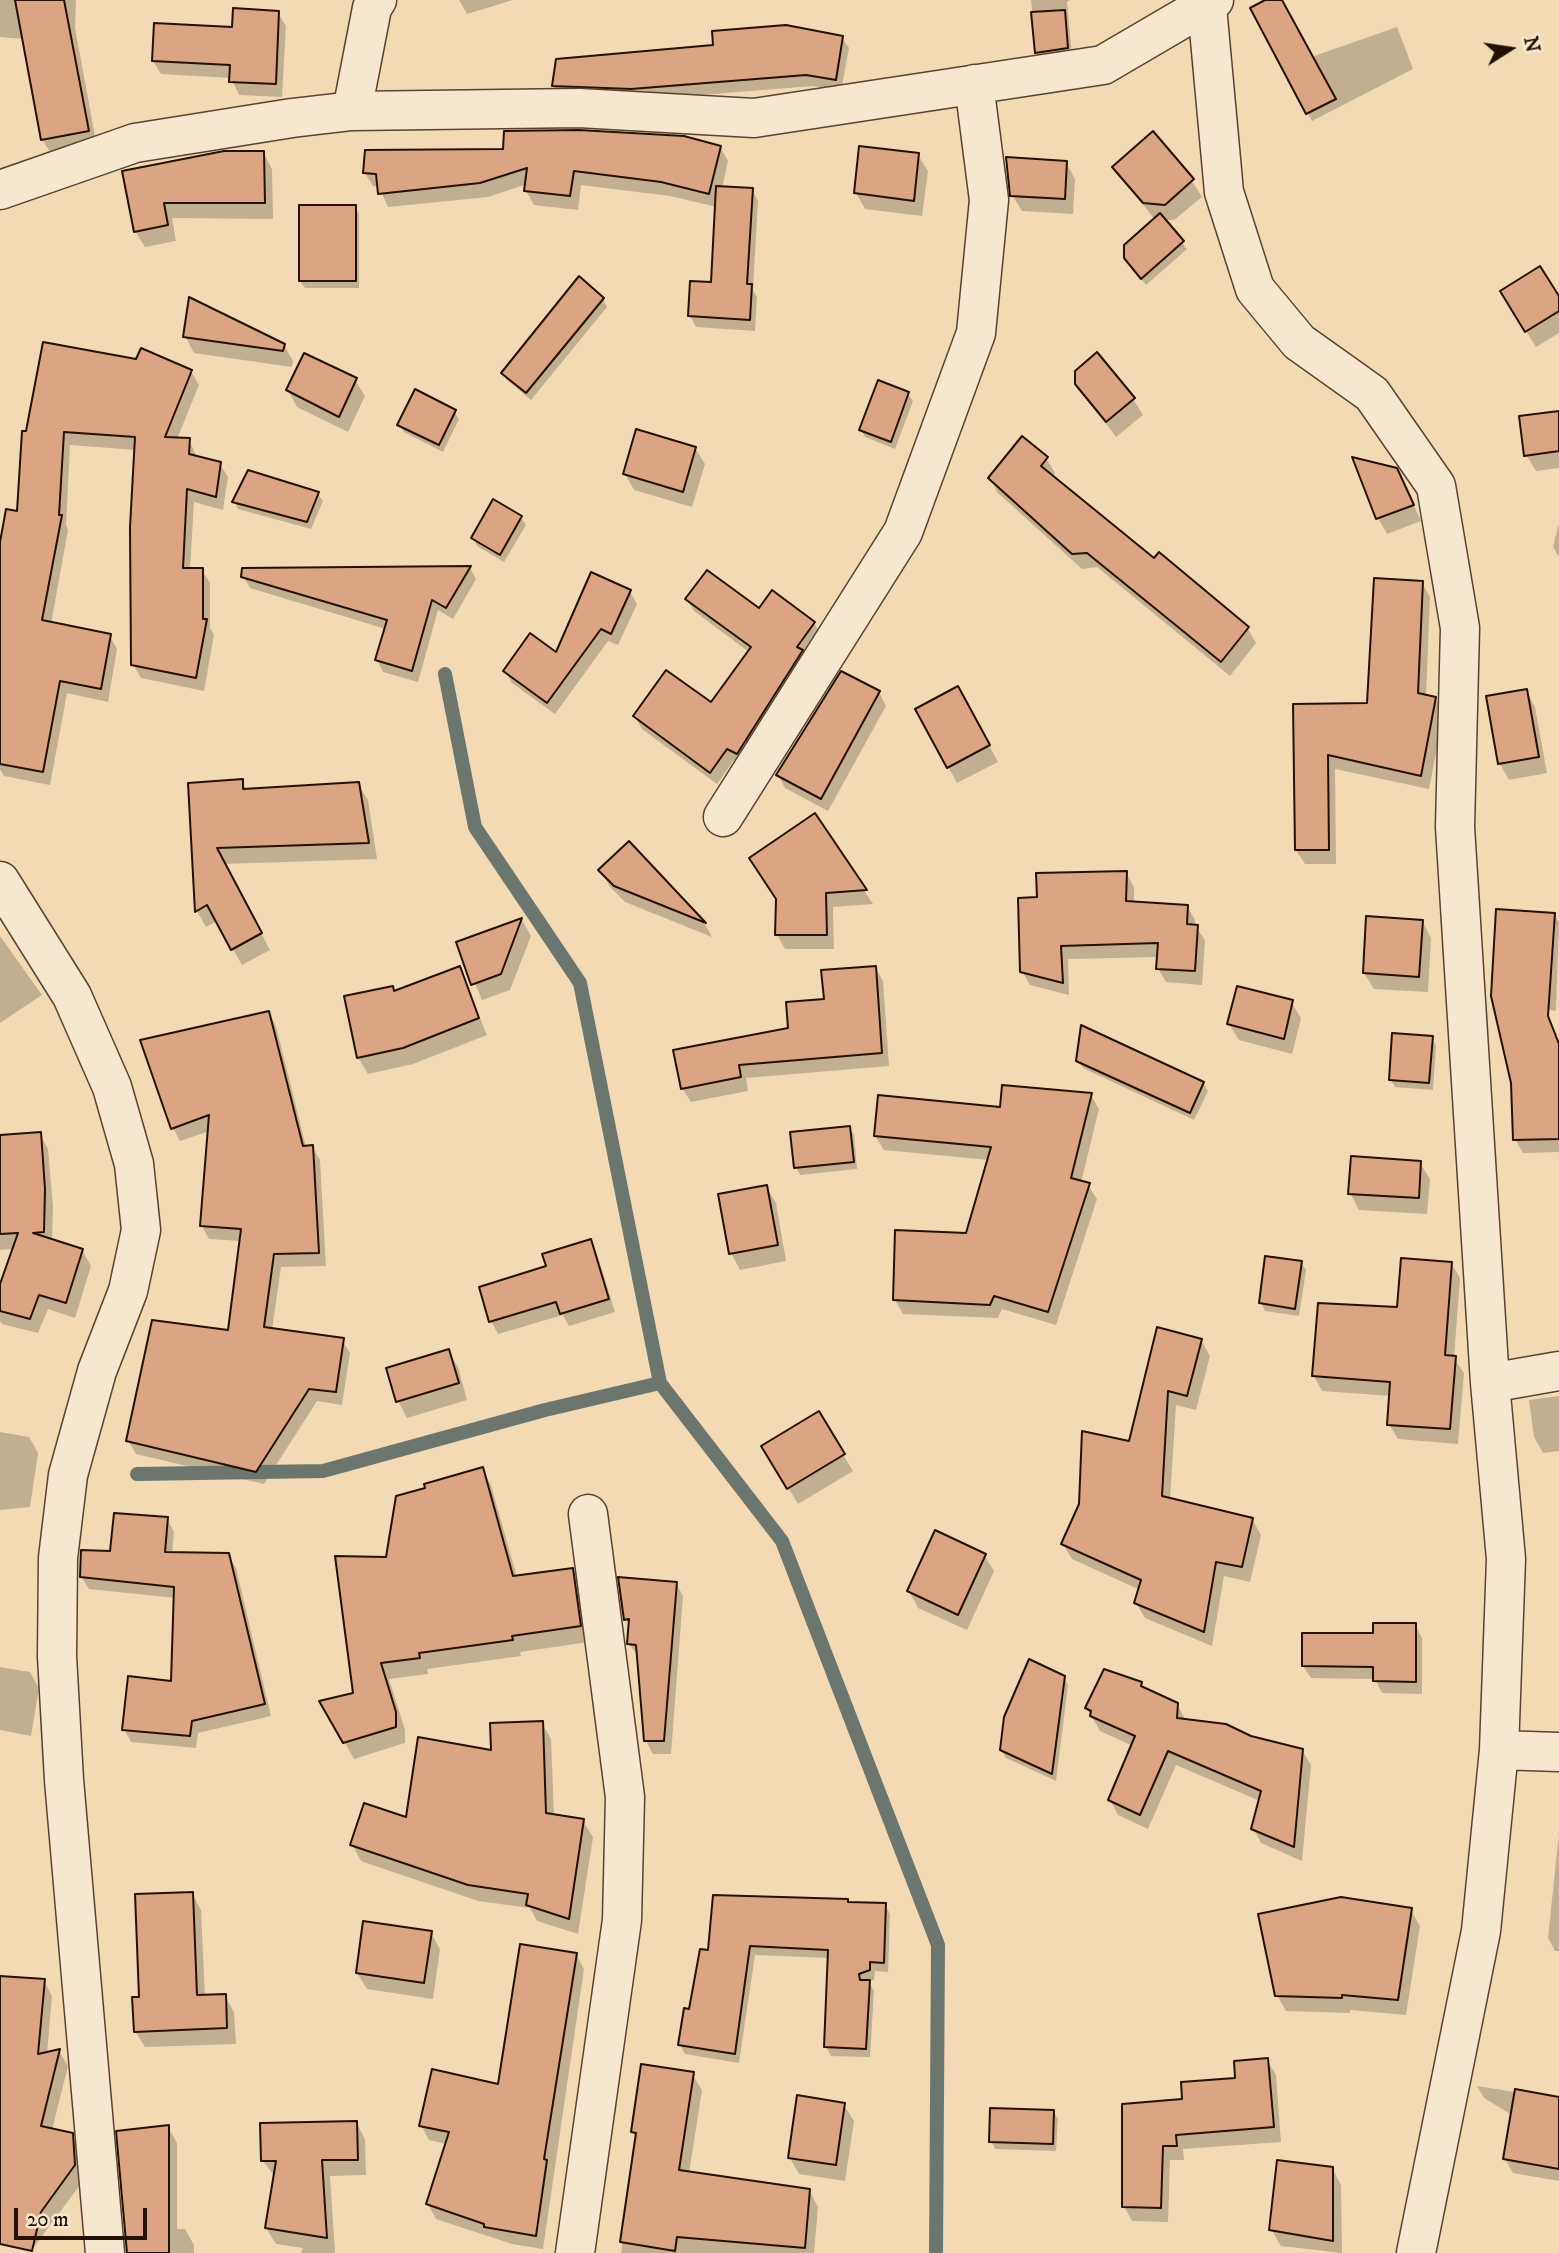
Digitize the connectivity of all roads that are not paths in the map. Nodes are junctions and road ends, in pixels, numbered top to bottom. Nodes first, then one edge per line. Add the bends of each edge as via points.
1 (377, 0) edge
2 (1211, 4) edge
3 (974, 84) junction
4 (352, 111) junction
5 (0, 190) edge
6 (723, 817) dead end
7 (0, 881) edge
8 (1559, 1371) edge
9 (1490, 1383) junction
10 (588, 1514) dead end
11 (1499, 1750) junction
12 (1559, 1752) edge
13 (106, 2253) edge
14 (575, 2253) edge
15 (1416, 2253) edge

1 - 4 street
2 - 3 street via 1103,65
2 - 9 street via 1224,192 1255,289 1299,342 1372,394 1436,486 1460,628 1455,828
3 - 4 street via 754,118 579,108
3 - 6 street via 989,201 976,333 903,531
4 - 5 street via 135,143
7 - 13 street via 72,996 112,1087 134,1164 141,1230 128,1291 97,1371 68,1475 58,1558 57,1656 64,1780
8 - 9 street
9 - 11 street via 1506,1559
10 - 14 street via 625,1797 622,1920
11 - 12 street
11 - 15 street via 1481,1931

